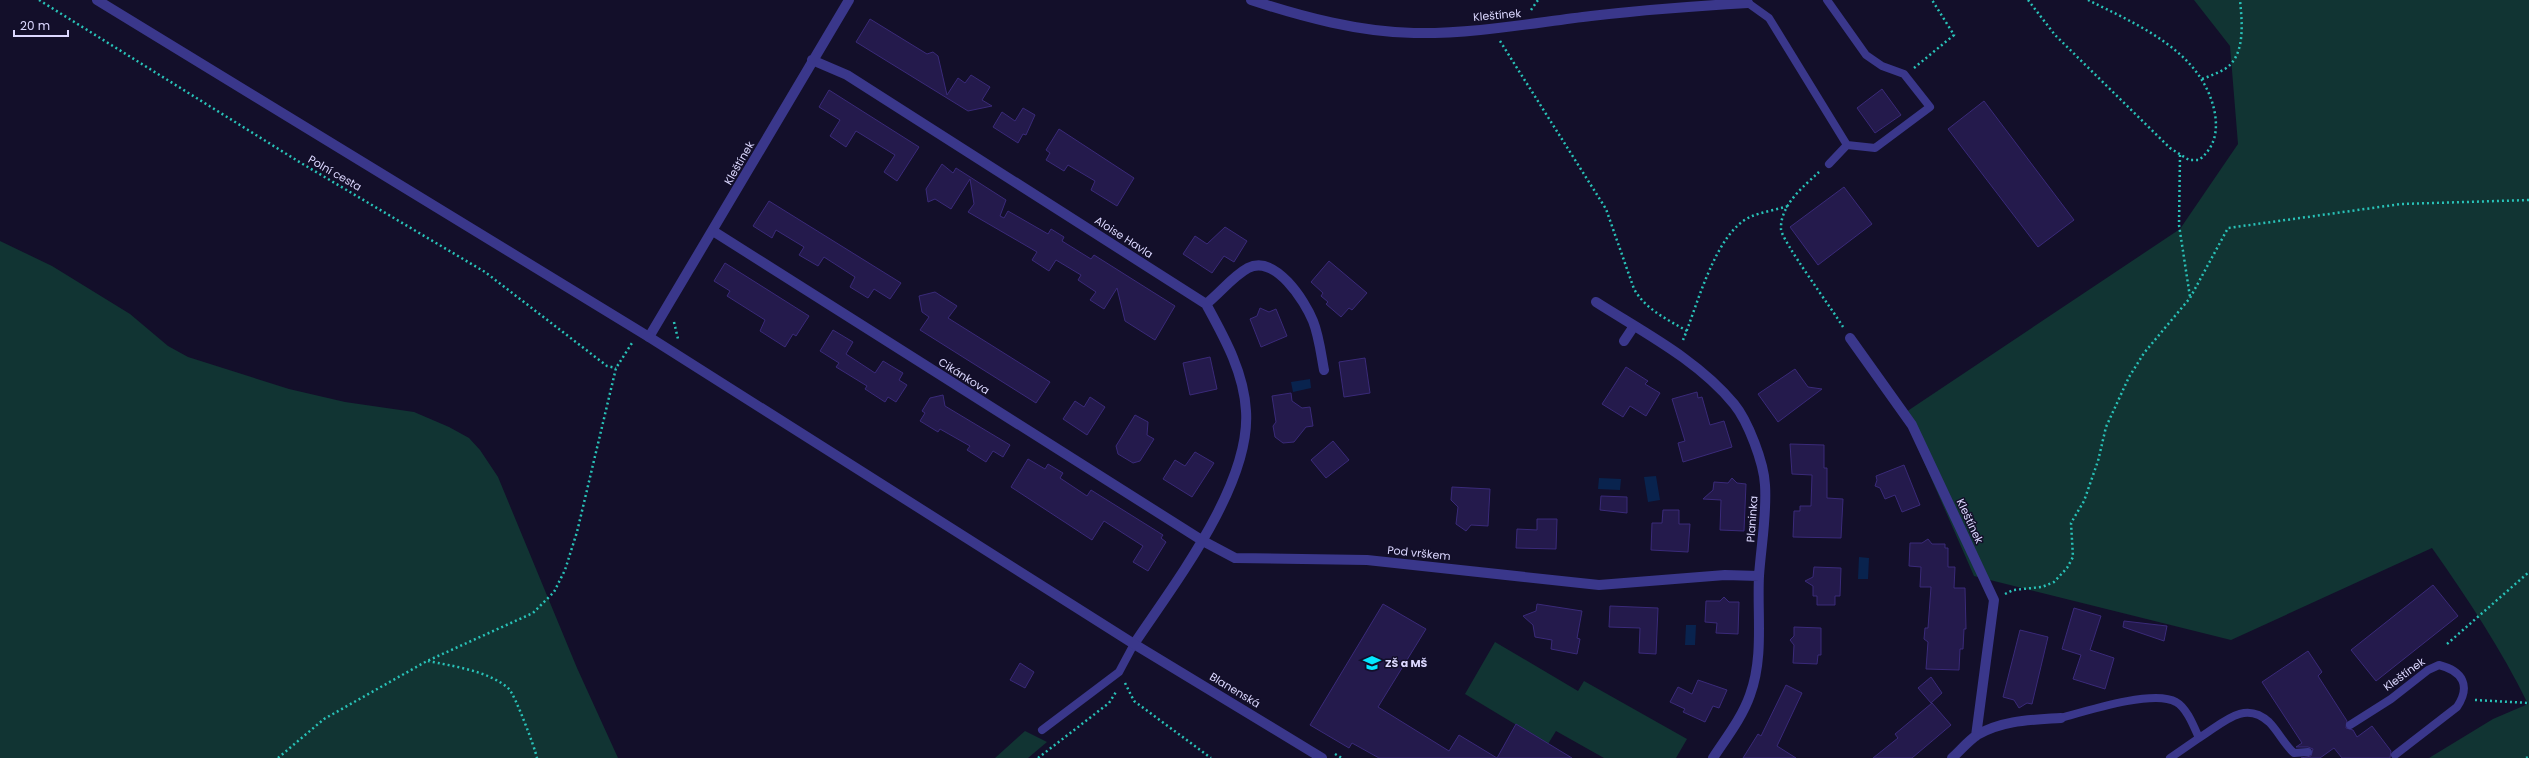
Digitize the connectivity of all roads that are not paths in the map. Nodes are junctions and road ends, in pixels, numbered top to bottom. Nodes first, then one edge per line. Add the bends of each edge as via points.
1 (97, 0) edge
2 (848, 0) edge
3 (1251, 0) edge
4 (1827, 0) edge
5 (1748, 3) joint
6 (812, 60) junction
7 (1847, 145) junction
8 (1829, 164) road end
9 (713, 232) junction
10 (1596, 302) dead end
11 (1206, 304) junction
12 (1634, 326) junction
13 (649, 337) junction
14 (1850, 338) road end
15 (1624, 342) dead end
16 (1324, 370) dead end
17 (1203, 541) junction
18 (1759, 576) junction
19 (1134, 644) junction
20 (2061, 718) joint
21 (2350, 725) dead end
22 (1042, 730) dead end
23 (1976, 736) junction
24 (2199, 738) junction
25 (2308, 752) dead end
26 (2395, 755) dead end
27 (1322, 758) edge
28 (1713, 758) edge
29 (1952, 758) edge
30 (2170, 758) edge

1 - 13 street, Blanenská
2 - 6 street, Kleštínek
3 - 5 street, Kleštínek via 1287,12 1348,26 1413,33 1492,28 1668,7
4 - 7 lane via 1866,55 1882,66 1904,74 1930,107 1875,148
5 - 7 lane via 1769,18
6 - 9 street, Kleštínek
6 - 11 street, Aloise Havla via 858,82
7 - 8 lane
9 - 13 street, Kleštínek
9 - 17 street, Cikánkova
10 - 12 street, Planinka
11 - 16 street via 1249,267 1264,266 1282,275 1303,301 1314,322
11 - 17 street, Aloise Havla via 1230,350 1241,383 1246,411 1245,438 1238,464
12 - 15 street
12 - 18 street, Planinka via 1691,363 1706,376 1734,405 1750,434 1766,484
13 - 19 street, Blanenská
14 - 23 street, Kleštínek via 1912,425 1994,600
17 - 18 street, Pod vrškem via 1236,558 1367,560 1599,585 1725,575
17 - 19 street
18 - 28 street, Planinka via 1759,654 1750,695
19 - 22 lane via 1118,672
19 - 27 street, Blanenská
20 - 23 street via 2012,722
20 - 24 lane via 2132,701 2164,697 2177,702
21 - 26 lane, Kleštínek via 2391,699 2428,670 2439,665 2451,668 2461,677 2465,691 2463,698 2457,707
23 - 29 street
24 - 25 lane via 2242,711 2254,712 2269,722 2294,754
24 - 30 lane

